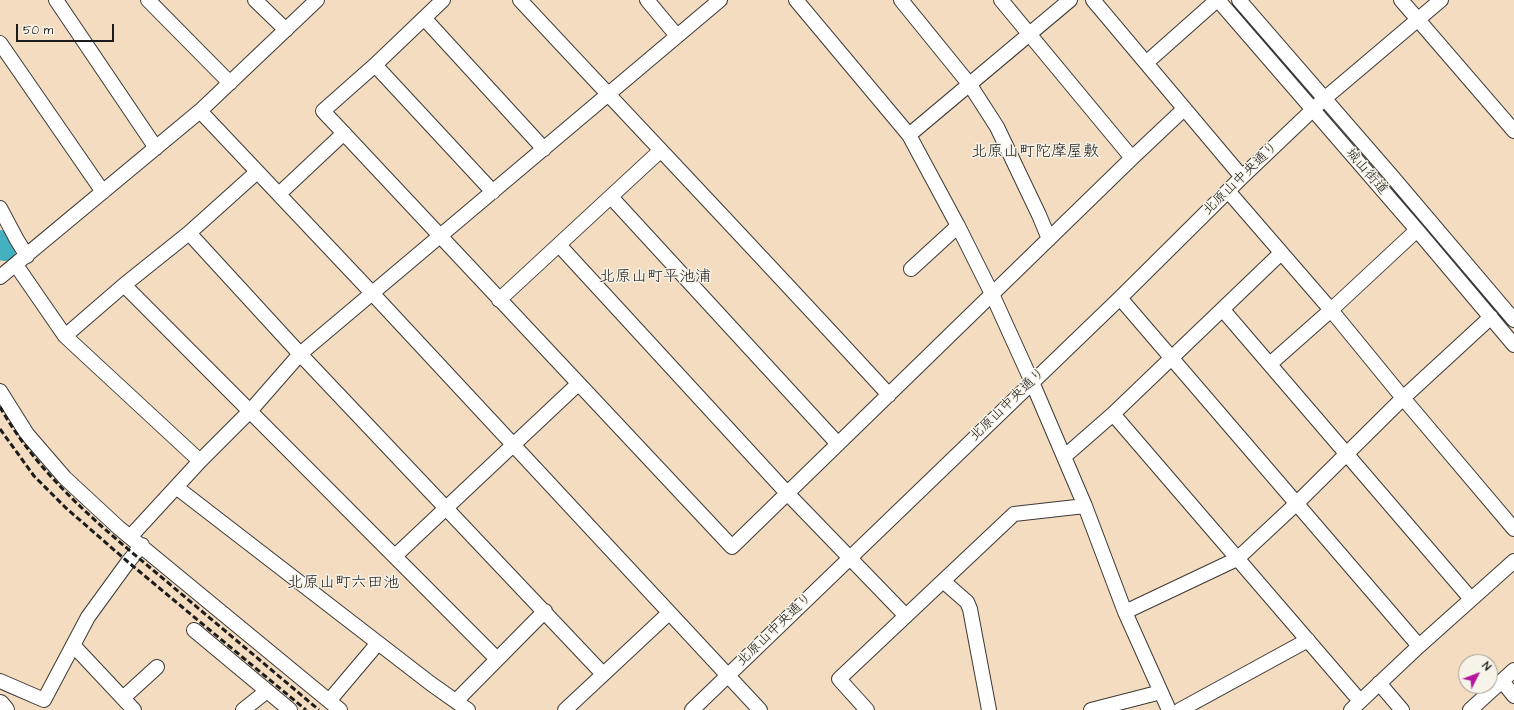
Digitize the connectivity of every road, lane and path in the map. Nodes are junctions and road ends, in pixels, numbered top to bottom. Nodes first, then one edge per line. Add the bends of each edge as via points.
1 (56, 0) edge
2 (148, 0) edge
3 (255, 0) edge
4 (317, 0) edge
5 (443, 0) edge
6 (520, 0) edge
7 (647, 0) edge
8 (720, 0) edge
9 (796, 0) edge
10 (901, 0) edge
11 (1001, 0) edge
12 (1070, 0) edge
13 (1094, 0) edge
14 (1217, 0) edge
15 (1239, 0) edge
16 (1401, 0) edge
17 (1441, 0) edge
18 (424, 18) junction
19 (1418, 20) junction
20 (286, 30) junction
21 (1029, 33) junction
22 (677, 36) junction
23 (0, 43) edge
24 (1146, 63) junction
25 (375, 65) junction
26 (230, 83) junction
27 (970, 85) junction
28 (608, 95) junction
29 (1324, 99) junction
30 (1184, 109) junction
31 (1313, 110) junction
32 (200, 111) junction
33 (1514, 131) edge
34 (344, 133) junction
35 (909, 135) junction
36 (156, 148) junction
37 (544, 149) junction
38 (660, 151) junction
39 (1132, 158) junction
40 (257, 172) junction
41 (1242, 177) junction
42 (1228, 191) junction
43 (103, 192) junction
44 (493, 192) junction
45 (279, 194) junction
46 (611, 197) junction
47 (0, 208) edge
48 (958, 226) junction
49 (1417, 230) junction
50 (189, 233) junction
51 (441, 236) junction
52 (1049, 239) junction
53 (559, 246) junction
54 (1281, 253) junction
55 (27, 256) junction
56 (16, 265) junction
57 (911, 269) dead end
58 (0, 277) edge
59 (124, 285) junction
60 (372, 293) junction
61 (992, 294) junction
62 (1120, 298) junction
63 (499, 300) junction
64 (1223, 310) junction
65 (1331, 310) junction
66 (1513, 316) edge
67 (1491, 317) junction
68 (65, 336) junction
69 (1514, 345) edge
70 (300, 354) junction
71 (1172, 358) junction
72 (1270, 364) junction
73 (1032, 382) junction
74 (578, 384) junction
75 (0, 391) edge
76 (889, 395) junction
77 (1403, 398) junction
78 (251, 410) junction
79 (1113, 414) junction
80 (513, 444) junction
81 (838, 444) junction
82 (1346, 453) junction
83 (1065, 456) junction
84 (200, 461) junction
85 (176, 488) junction
86 (787, 493) junction
87 (1297, 503) junction
88 (1085, 506) junction
89 (446, 507) junction
90 (1514, 529) edge
91 (130, 537) junction
92 (142, 545) junction
93 (395, 556) junction
94 (850, 558) junction
95 (1237, 559) junction
96 (1514, 561) edge
97 (943, 580) junction
98 (1471, 599) junction
99 (545, 611) junction
100 (1125, 612) junction
101 (669, 614) junction
102 (906, 616) junction
103 (194, 630) dead end
104 (1308, 640) junction
105 (378, 643) junction
106 (73, 645) junction
107 (1419, 646) junction
108 (497, 659) junction
109 (157, 667) dead end
110 (1514, 670) edge
111 (603, 674) junction
112 (728, 675) junction
113 (0, 681) edge
114 (1502, 681) junction
115 (1379, 683) junction
116 (267, 691) junction
117 (1161, 692) junction
118 (1514, 696) edge
119 (123, 698) junction
120 (329, 701) junction
121 (456, 702) junction
122 (0, 704) edge
123 (1356, 706) edge
124 (1113, 708) edge
125 (5, 710) edge
126 (134, 710) edge
127 (243, 710) edge
128 (290, 710) edge
129 (340, 710) edge
130 (468, 710) edge
131 (565, 710) edge
132 (692, 710) edge
133 (760, 710) edge
134 (867, 710) edge
135 (990, 710) edge
136 (1091, 710) edge
137 (1169, 710) edge
138 (1180, 710) edge
139 (1402, 710) edge
140 (1470, 710) edge

1 - 36 street
2 - 26 street
3 - 20 street
4 - 20 street
5 - 18 street
6 - 28 street
7 - 22 street
8 - 22 street
9 - 35 street
10 - 27 street
11 - 21 street
12 - 21 street
13 - 24 street
14 - 24 street
14 - 31 street, 城山街道
15 - 29 street, 城山街道
16 - 19 street
17 - 19 street, 北原山中央通り
18 - 25 street
18 - 37 street
19 - 29 street, 北原山中央通り
19 - 33 street
20 - 26 street
21 - 27 street
21 - 39 street
22 - 28 street
23 - 43 street
24 - 30 street
25 - 34 street via 323,110
25 - 44 street
26 - 32 street
27 - 35 street
27 - 52 street via 997,127
28 - 37 street
28 - 38 street
29 - 31 street, 北原山中央通り
29 - 66 street, 城山街道
30 - 39 street
30 - 41 street
31 - 41 street, 北原山中央通り
31 - 49 street, 城山街道
32 - 36 street
32 - 40 street
34 - 45 street
34 - 51 street
35 - 48 street
36 - 43 street
37 - 44 street
38 - 46 street
38 - 76 street via 768,263
39 - 52 street
40 - 45 street
40 - 50 street
41 - 42 street, 北原山中央通り
42 - 54 street
42 - 62 street, 北原山中央通り
43 - 55 street
44 - 51 street
45 - 60 street
46 - 53 street
46 - 81 street
47 - 55 street
48 - 57 street
48 - 61 street
49 - 65 street
49 - 67 street, 城山街道
50 - 59 street
50 - 70 street
51 - 60 street
51 - 63 street
52 - 61 street
53 - 63 street
53 - 86 street
54 - 64 street
54 - 65 street
55 - 56 street
56 - 58 street
56 - 68 street
59 - 68 street
59 - 78 street
60 - 70 street
60 - 80 street
61 - 73 street
61 - 76 street
62 - 71 street
62 - 73 street, 北原山中央通り
63 - 74 street
64 - 71 street
64 - 72 street
65 - 72 street
65 - 77 street
67 - 69 street, 城山街道
67 - 77 street
68 - 84 street
70 - 78 street
70 - 89 street
71 - 79 street
71 - 87 street
72 - 82 street
73 - 83 street
73 - 94 street, 北原山中央通り
74 - 80 street
74 - 86 street via 732,547
75 - 91 street via 27,434 65,478
76 - 81 street
77 - 82 street
77 - 90 street
78 - 84 street
78 - 93 street
79 - 83 street
79 - 95 street
80 - 89 street
80 - 101 street
81 - 86 street
82 - 87 street
82 - 98 street
83 - 88 street
84 - 85 street
85 - 91 street
85 - 105 street
86 - 94 street
87 - 95 street
87 - 107 street
88 - 97 street via 1014,514
88 - 100 street
89 - 93 street
89 - 99 street
91 - 92 street
92 - 106 street via 88,617
92 - 120 street
93 - 108 street
94 - 102 street
94 - 112 street, 北原山中央通り
95 - 100 street
95 - 104 street
96 - 98 street
97 - 102 street
97 - 135 street via 967,602 970,609
98 - 107 street
99 - 108 street
99 - 111 street
100 - 117 street
101 - 111 street
101 - 112 street
102 - 134 street via 839,679
103 - 116 street
104 - 123 street
104 - 138 street
105 - 120 street
105 - 121 street
106 - 113 street via 44,700
106 - 119 street
107 - 115 street
108 - 121 street
109 - 119 street
110 - 114 street
111 - 131 street
112 - 132 street, 北原山中央通り
112 - 133 street
114 - 118 street
114 - 140 street
115 - 123 street
115 - 139 street
116 - 127 street
116 - 128 street
117 - 124 street
117 - 137 street
119 - 126 street
120 - 129 street
121 - 130 street
122 - 125 main road
124 - 136 street

